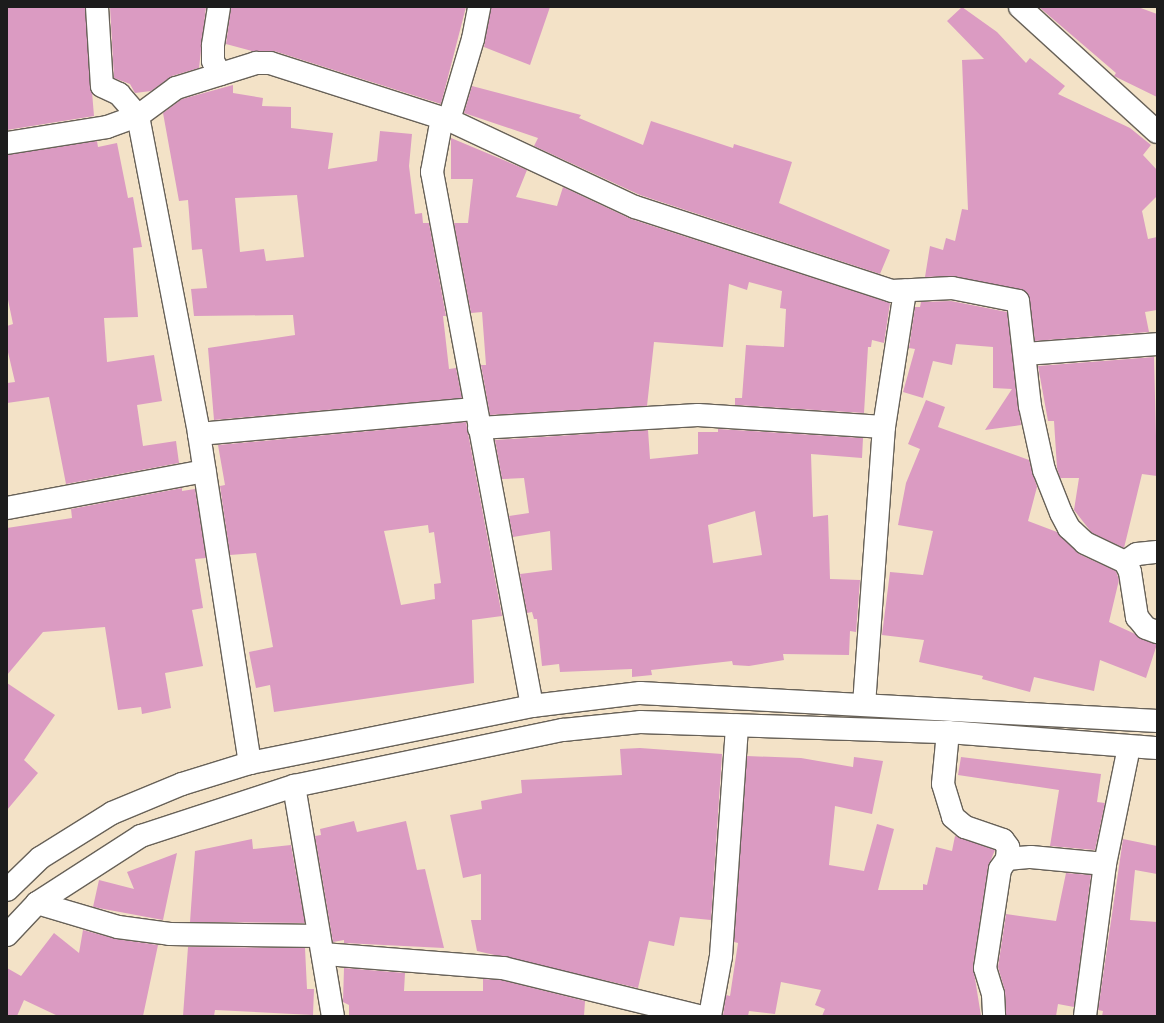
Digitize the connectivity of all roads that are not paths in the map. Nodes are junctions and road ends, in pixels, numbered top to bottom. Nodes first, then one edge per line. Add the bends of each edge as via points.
1 (96, 7) edge
2 (219, 7) edge
3 (479, 7) edge
4 (1020, 7) edge
5 (220, 74) junction
6 (138, 116) junction
7 (445, 119) junction
8 (1157, 132) edge
9 (7, 143) edge
10 (905, 291) junction
11 (1157, 344) edge
12 (1025, 354) junction
13 (476, 419) junction
14 (884, 427) junction
15 (199, 434) junction
16 (205, 470) junction
17 (7, 508) edge
18 (1157, 552) edge
19 (1125, 562) junction
20 (1157, 632) edge
21 (864, 705) junction
22 (532, 706) junction
23 (1157, 721) edge
24 (737, 726) junction
25 (948, 732) junction
26 (1129, 747) junction
27 (1157, 748) edge
28 (250, 763) junction
29 (294, 786) junction
30 (1007, 859) junction
31 (1105, 864) junction
32 (7, 890) edge
33 (37, 903) junction
34 (7, 935) edge
35 (322, 945) junction
36 (333, 1016) edge
37 (699, 1016) edge
38 (710, 1016) edge
39 (994, 1016) edge
40 (1085, 1016) edge

1 - 6 street via 102,86 119,94
2 - 5 street via 213,61
3 - 7 street via 473,39
4 - 8 street
5 - 6 street via 176,88
5 - 7 street via 256,63 270,63
6 - 9 street via 107,127
6 - 15 street
7 - 10 street via 635,207 892,291
7 - 13 street via 432,172
10 - 12 street via 952,288 1018,301
10 - 14 street
11 - 12 street
12 - 19 street via 1030,406 1044,470 1061,513 1069,528 1085,543
13 - 14 street via 698,415
13 - 15 street
13 - 22 street
14 - 21 street
15 - 16 street
16 - 17 street
16 - 28 street
18 - 19 street via 1137,554
19 - 20 street via 1130,572 1137,617 1146,628
21 - 22 street via 640,693
21 - 23 street
22 - 28 street
24 - 25 street
24 - 29 street via 640,722 563,730
24 - 38 street via 721,956
25 - 26 street
25 - 30 street via 943,784 953,816 965,827 1003,840 1008,847
26 - 27 street
26 - 31 street
28 - 32 street via 182,784 112,813 40,858
29 - 33 street via 141,836
29 - 35 street
30 - 31 street via 1031,857
30 - 39 street via 1000,869 985,968 993,994
31 - 40 street
33 - 34 street
33 - 35 street via 118,927 170,934
35 - 36 street
35 - 37 street via 503,968

